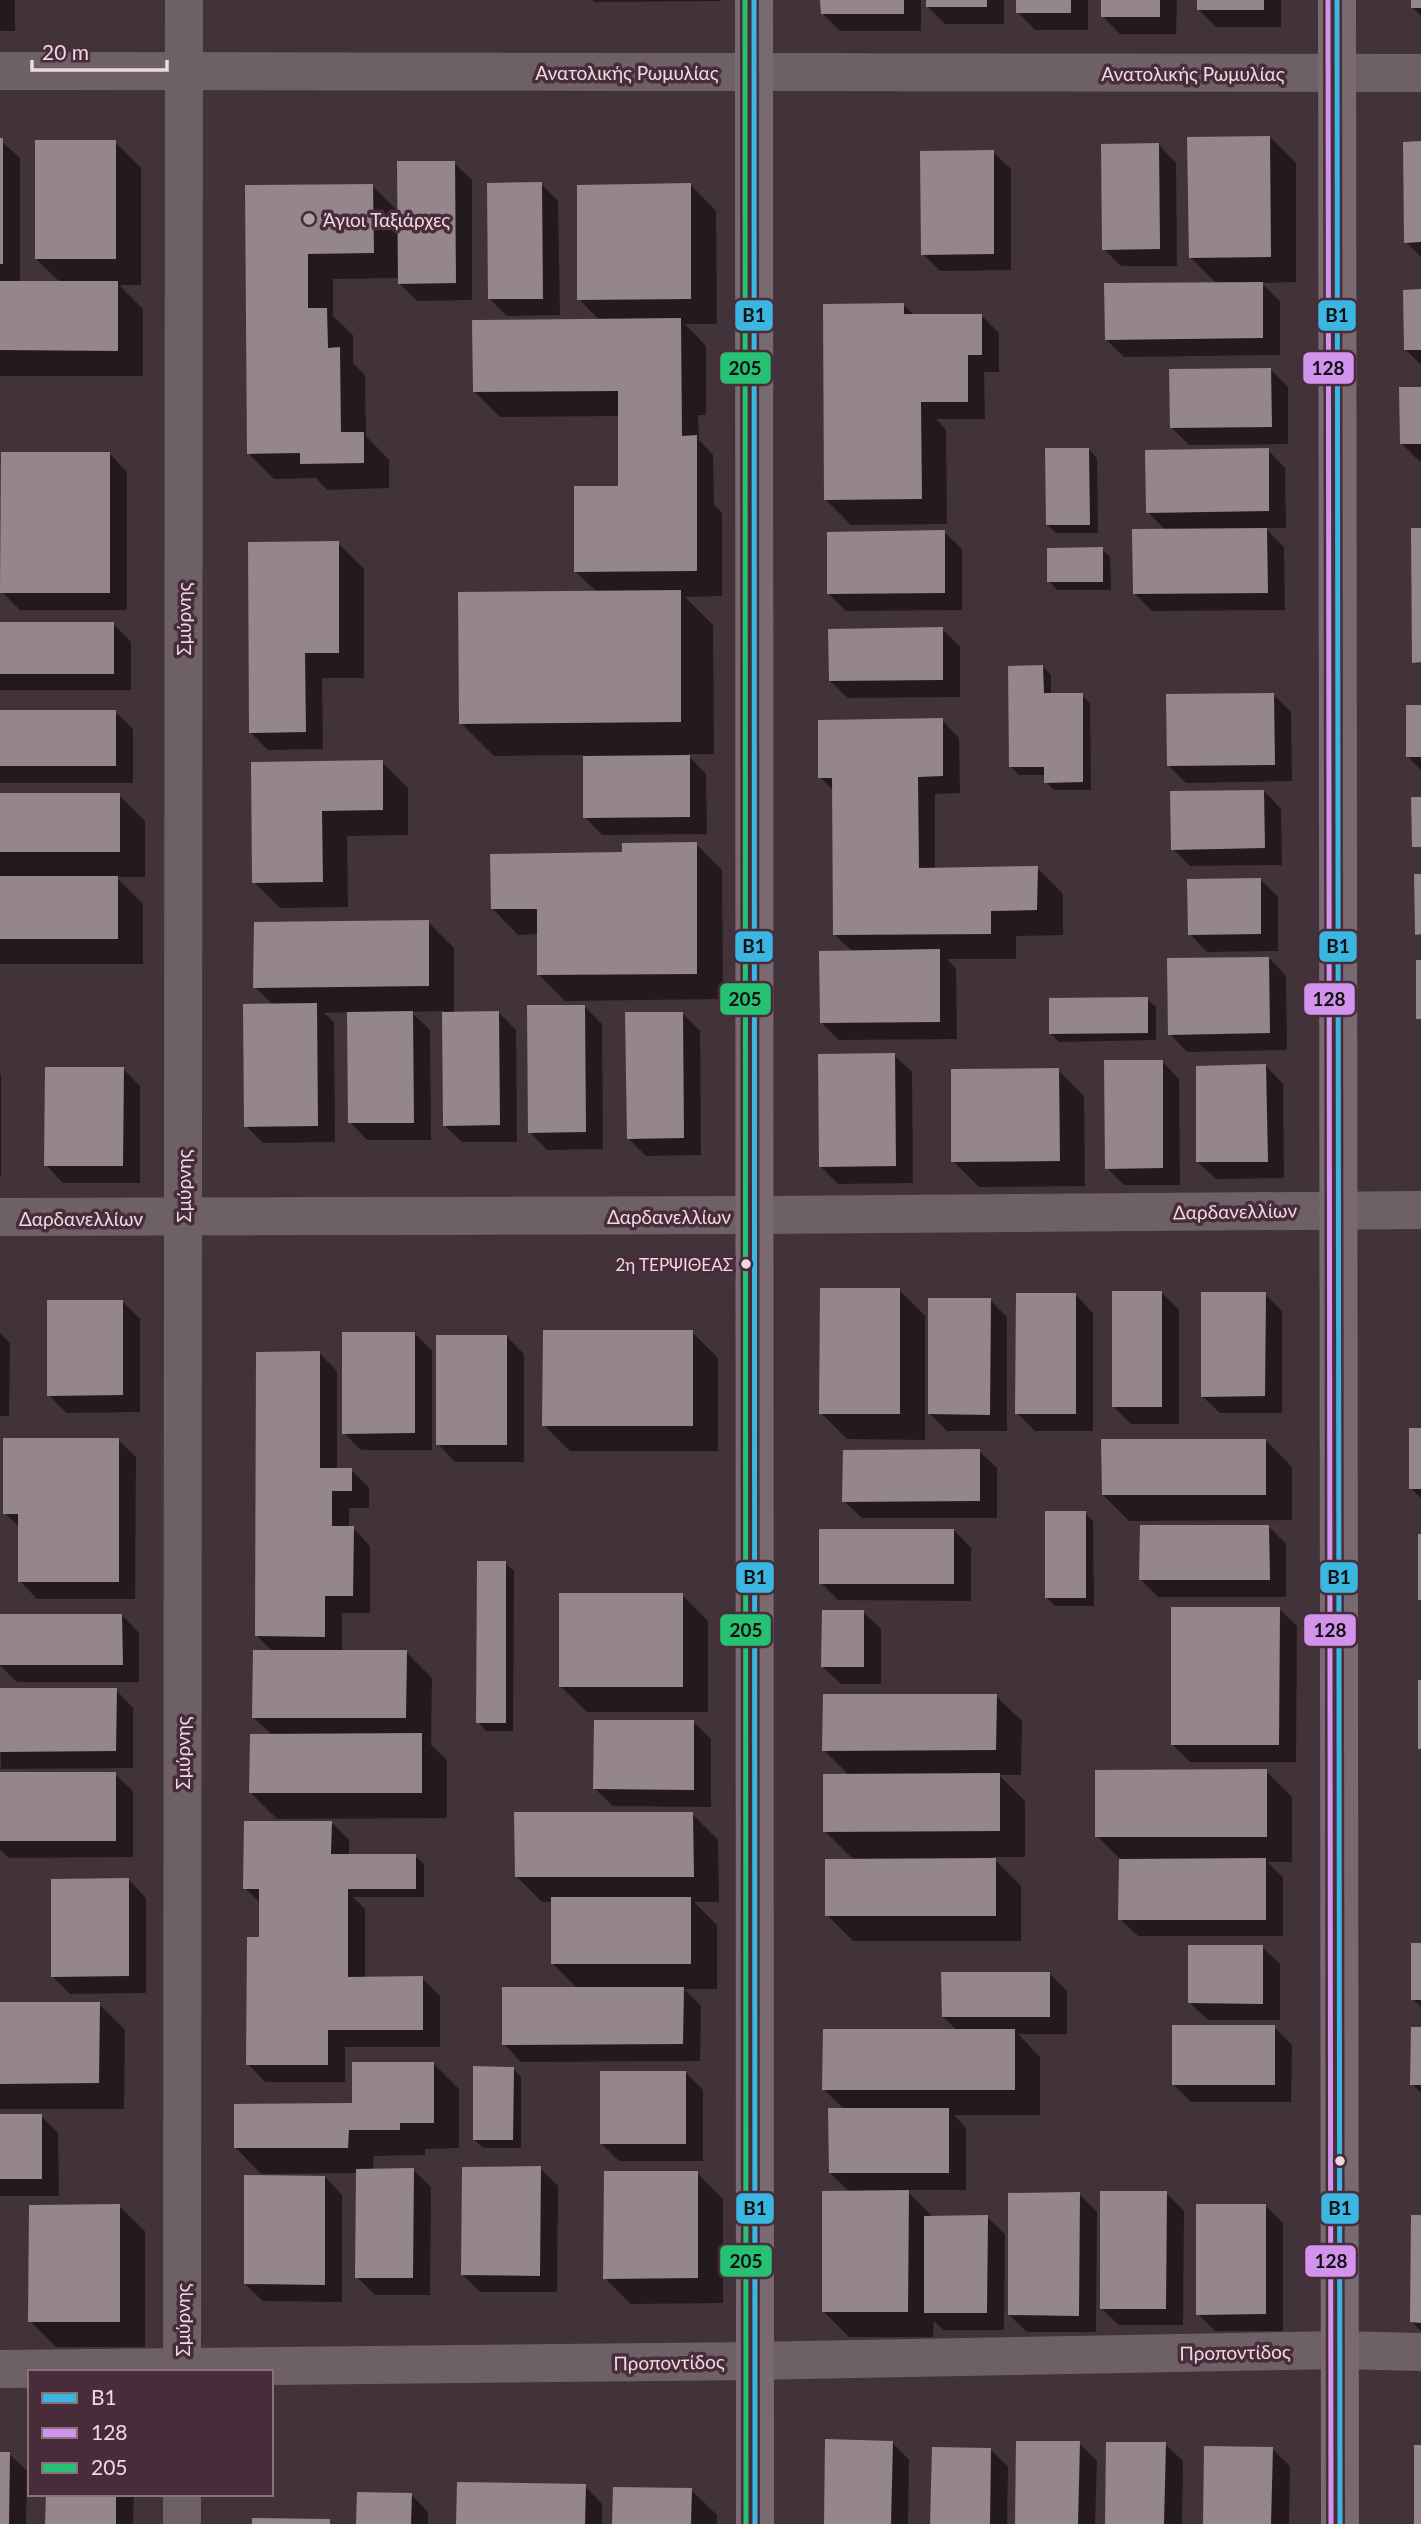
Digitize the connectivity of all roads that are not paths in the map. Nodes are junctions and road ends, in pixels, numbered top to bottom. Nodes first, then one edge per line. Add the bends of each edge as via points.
1 (184, 0) edge
2 (754, 0) edge
3 (1337, 0) edge
4 (0, 71) edge
5 (184, 72) junction
6 (754, 72) junction
7 (1337, 73) junction
8 (1421, 73) edge
9 (1339, 1210) junction
10 (1421, 1210) edge
11 (755, 1215) junction
12 (0, 1217) edge
13 (183, 1218) junction
14 (1340, 2350) junction
15 (1421, 2352) edge
16 (755, 2361) junction
17 (0, 2369) edge
18 (182, 2370) edge
19 (182, 2496) edge
20 (182, 2524) edge
21 (755, 2524) edge
22 (1340, 2524) edge

1 - 5 street, Σμύρνης
2 - 6 street
3 - 7 street
4 - 5 street, Ανατολικής Ρωμυλίας
5 - 6 street, Ανατολικής Ρωμυλίας
5 - 13 street, Σμύρνης
6 - 7 street, Ανατολικής Ρωμυλίας
6 - 11 street
7 - 8 street, Ανατολικής Ρωμυλίας
7 - 9 street
9 - 10 street, Δαρδανελλίων
9 - 11 street, Δαρδανελλίων
9 - 14 street
11 - 13 street, Δαρδανελλίων
11 - 16 street
12 - 13 street, Δαρδανελλίων
13 - 18 street, Σμύρνης
14 - 15 street, Προποντίδος
14 - 16 street, Προποντίδος
14 - 22 street
16 - 18 street, Προποντίδος
16 - 21 street
17 - 18 street, Προποντίδος
19 - 20 street

